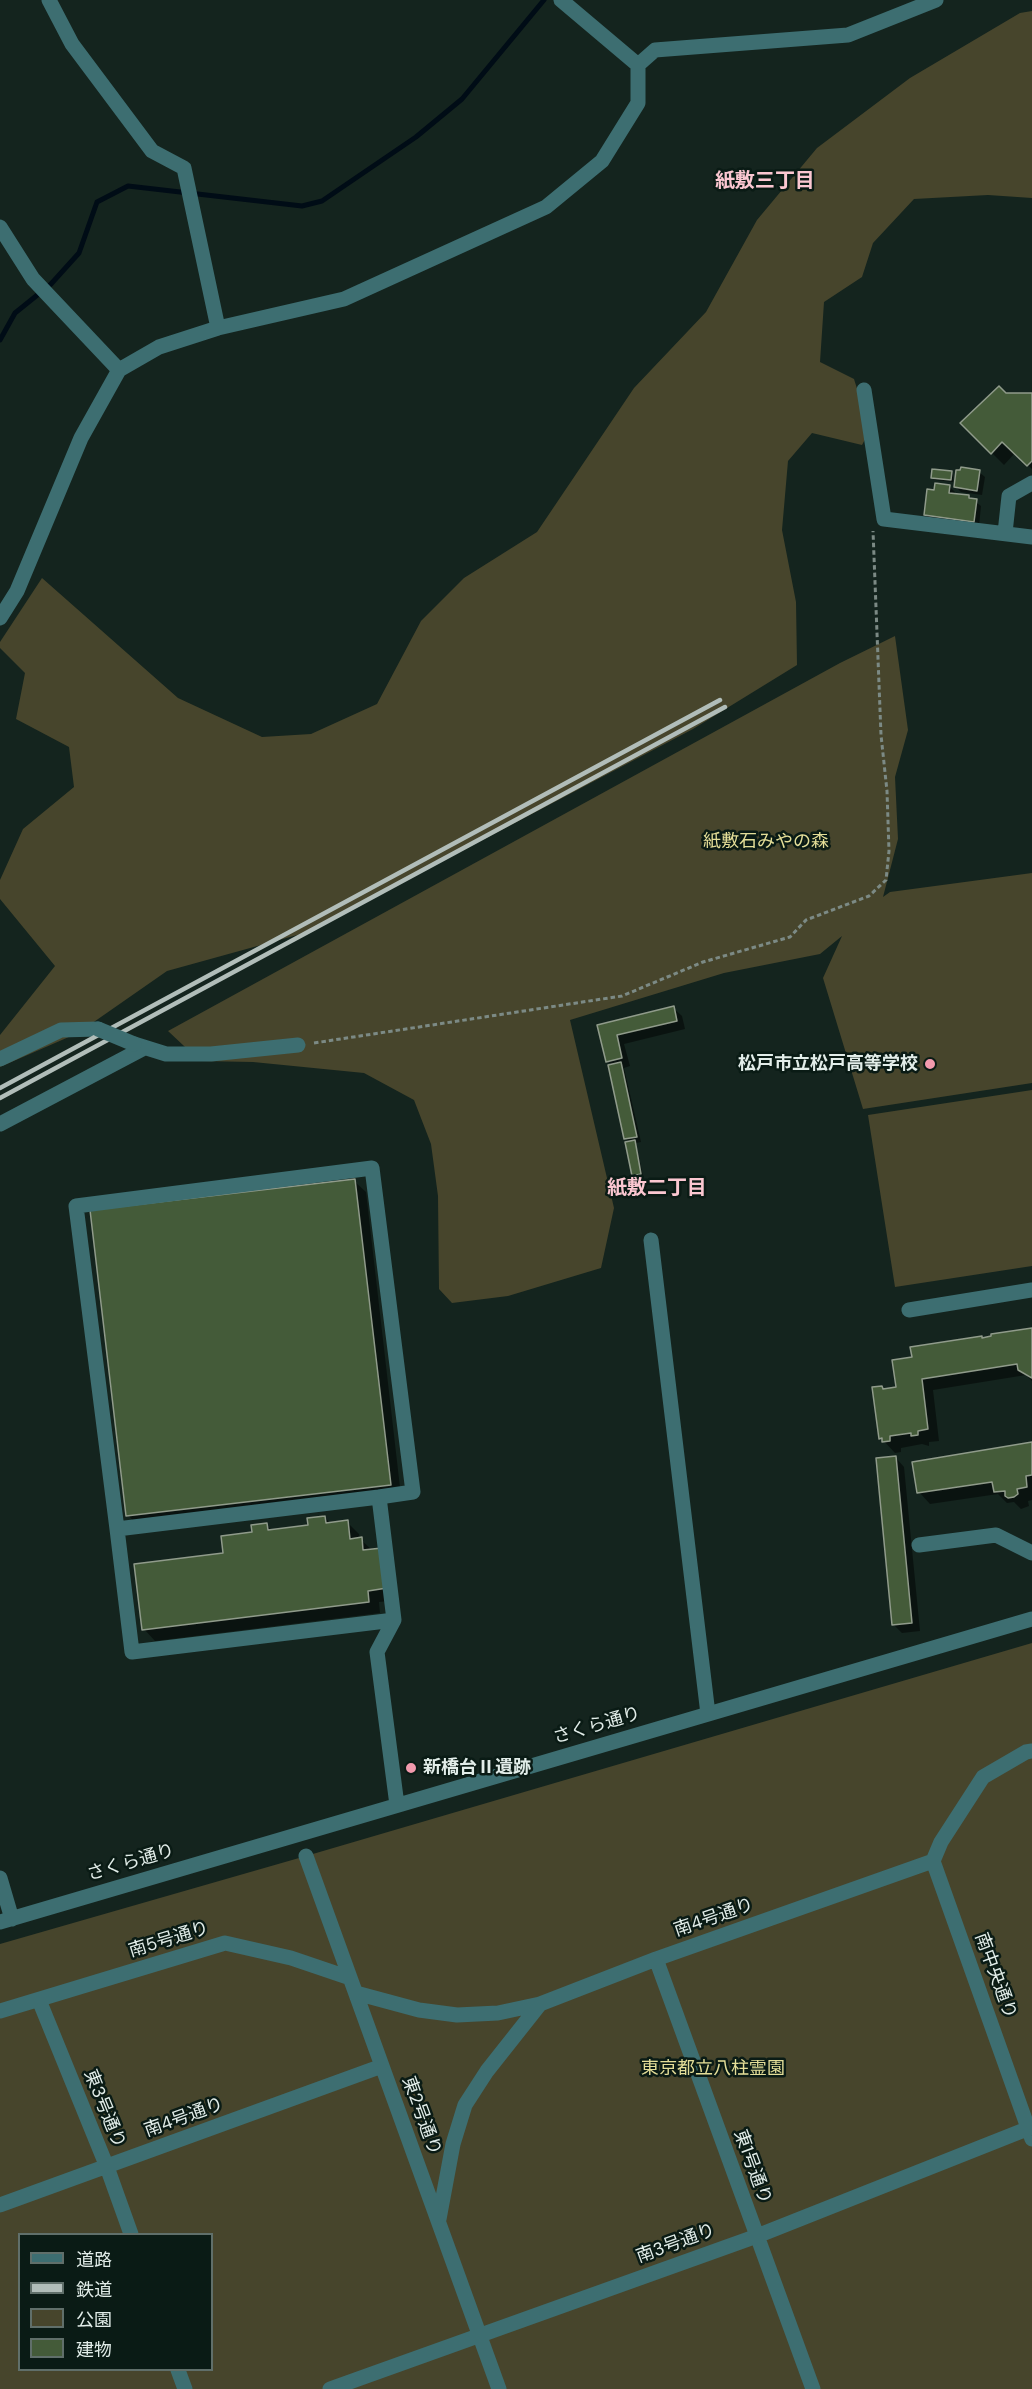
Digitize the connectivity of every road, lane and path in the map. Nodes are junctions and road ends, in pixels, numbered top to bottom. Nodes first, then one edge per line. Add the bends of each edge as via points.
1 (49, 0) edge
2 (561, 0) edge
3 (936, 0) edge
4 (638, 65) junction
5 (0, 227) edge
6 (218, 328) junction
7 (119, 370) junction
8 (864, 390) dead end
9 (1032, 483) edge
10 (884, 519) junction
11 (1005, 533) junction
12 (1032, 537) edge
13 (0, 618) edge
14 (298, 1045) joint
15 (139, 1046) junction
16 (0, 1059) edge
17 (0, 1124) edge
18 (651, 1240) dead end
19 (1032, 1290) edge
20 (909, 1310) dead end
21 (379, 1497) junction
22 (117, 1529) junction
23 (919, 1545) dead end
24 (1032, 1553) edge
25 (1032, 1619) edge
26 (394, 1620) junction
27 (708, 1714) junction
28 (1032, 1751) edge
29 (397, 1805) junction
30 (306, 1856) dead end
31 (933, 1861) junction
32 (0, 1878) edge
33 (6, 1920) edge
34 (656, 1959) junction
35 (350, 1978) junction
36 (356, 1993) junction
37 (39, 2000) junction
38 (540, 2004) junction
39 (0, 2011) edge
40 (382, 2066) junction
41 (1031, 2131) edge
42 (107, 2167) junction
43 (0, 2205) edge
44 (439, 2223) junction
45 (129, 2233) edge
46 (757, 2236) junction
47 (480, 2335) junction
48 (178, 2371) edge
49 (185, 2389) edge
50 (330, 2389) edge
51 (499, 2389) edge
52 (813, 2389) edge

1 - 6 street via 72,44 152,152 184,168
2 - 4 street
3 - 4 street via 848,35 655,50
4 - 6 street via 638,103 602,161 546,207 344,299
5 - 7 street via 33,279
6 - 7 street via 159,347
7 - 13 street via 81,438 16,591
8 - 10 street
9 - 11 street via 1009,496
10 - 11 street
10 - 14 path via 872,531 889,851 886,880 869,896 806,920 790,937 703,962 622,996
11 - 12 street
14 - 15 street via 211,1054 166,1054
15 - 16 street, bridge via 98,1029 61,1030
15 - 17 street
18 - 27 street
19 - 20 street
21 - 22 street
21 - 22 street via 414,1492 372,1168 76,1206
21 - 26 street
22 - 26 street via 132,1653
23 - 24 street via 996,1535
25 - 27 street, さくら通り
26 - 29 street via 377,1652
27 - 29 street, さくら通り
28 - 31 street via 983,1776
29 - 33 street, さくら通り
30 - 35 street, 東2号通り
31 - 34 street, 南4号通り
31 - 41 street, 南中央通り
32 - 33 street
34 - 38 street, 南4号通り
34 - 46 street, 東1号通り
35 - 36 street, 東2号通り
35 - 37 street, 南5号通り via 291,1958 225,1943
36 - 38 street, 南4号通り via 419,2010 457,2015 498,2013
36 - 40 street, 東2号通り
37 - 39 street, 南5号通り
37 - 42 street, 東3号通り
38 - 44 street via 465,2105 453,2144
40 - 42 street, 南4号通り
40 - 44 street, 東2号通り
41 - 46 street, 南3号通り
42 - 43 street, 南4号通り
42 - 45 street, 東3号通り
44 - 47 street, 東2号通り
46 - 47 street, 南3号通り
46 - 52 street, 東1号通り
47 - 50 street, 南3号通り
47 - 51 street, 東2号通り
48 - 49 street

